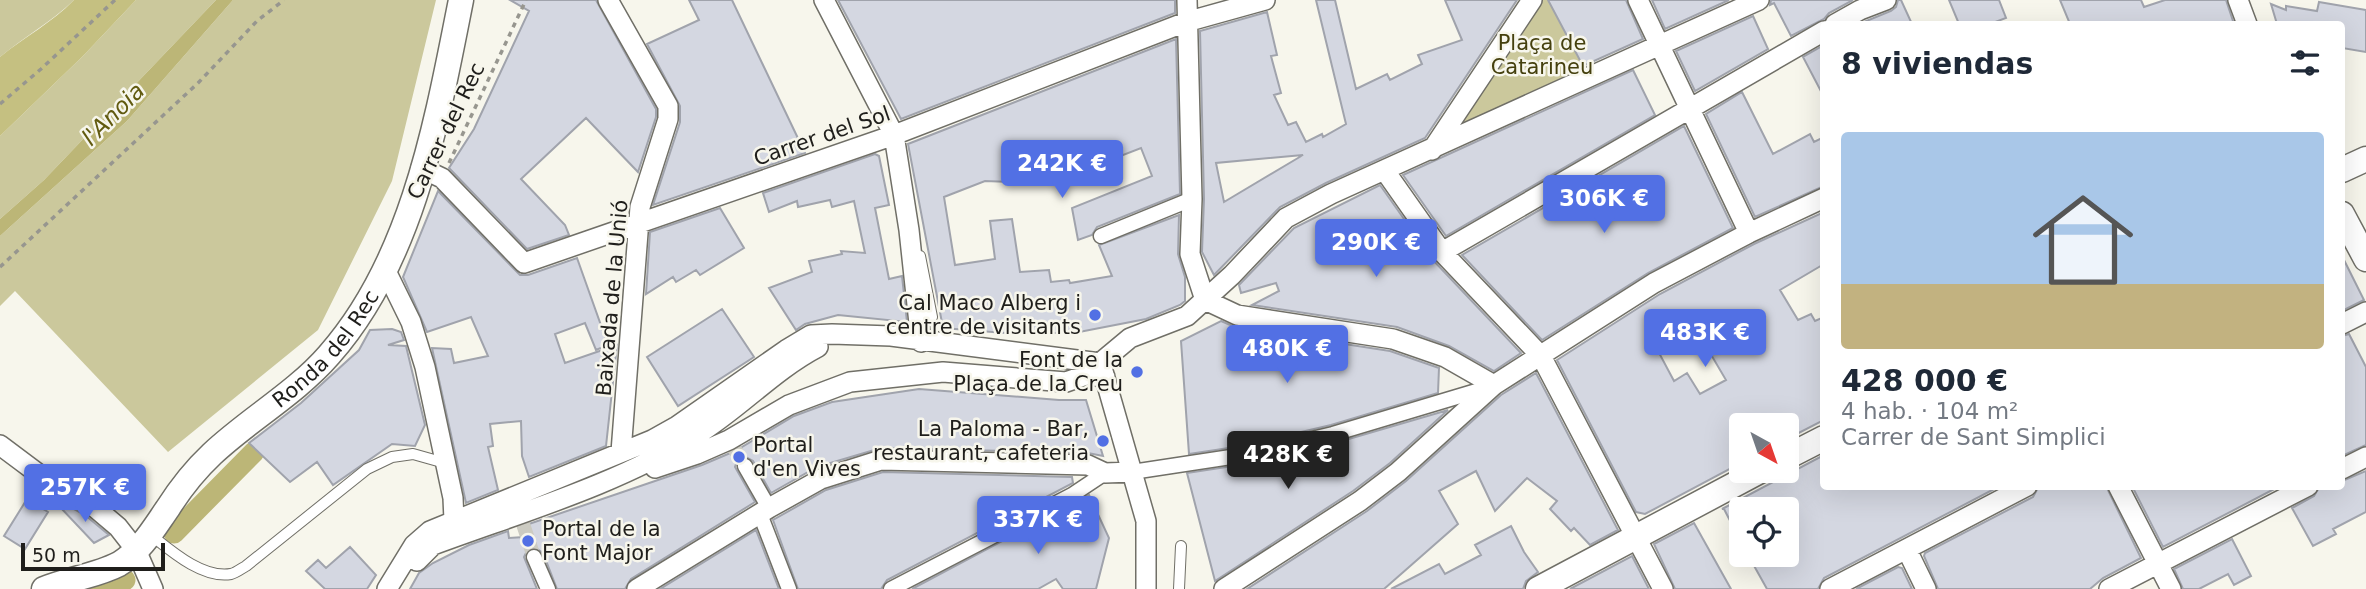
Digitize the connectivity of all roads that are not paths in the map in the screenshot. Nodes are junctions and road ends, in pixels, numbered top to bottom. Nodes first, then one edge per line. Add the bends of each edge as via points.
1 (461, 0) edge
2 (608, 0) edge
3 (824, 0) edge
4 (1187, 0) edge
5 (1265, 0) edge
6 (1532, 0) edge
7 (1638, 0) edge
8 (1759, 0) edge
9 (1886, 0) edge
10 (2238, 0) edge
11 (1840, 21) edge
12 (2246, 21) edge
13 (1186, 22) junction
14 (1820, 33) edge
15 (1661, 46) junction
16 (1691, 108) junction
17 (894, 135) junction
18 (1431, 151) junction
19 (2366, 159) edge
20 (2345, 169) edge
21 (1385, 171) junction
22 (431, 173) junction
23 (1192, 199) junction
24 (1820, 200) edge
25 (2345, 220) edge
26 (639, 224) junction
27 (909, 230) junction
28 (1749, 233) junction
29 (1101, 236) dead end
30 (1441, 253) junction
31 (2366, 260) edge
32 (385, 269) junction
33 (1205, 300) junction
34 (2366, 312) edge
35 (932, 317) dead end
36 (2345, 322) edge
37 (857, 335) junction
38 (921, 342) junction
39 (1541, 356) junction
40 (1103, 370) junction
41 (1494, 385) junction
42 (1820, 440) edge
43 (0, 445) edge
44 (1799, 451) edge
45 (621, 452) junction
46 (2366, 457) edge
47 (446, 463) junction
48 (744, 466) tunnel mouth
49 (637, 468) junction
50 (2345, 468) edge
51 (1132, 472) junction
52 (1105, 473) junction
53 (1737, 483) edge
54 (2020, 490) edge
55 (2120, 490) edge
56 (2300, 490) edge
57 (765, 511) junction
58 (454, 520) junction
59 (1634, 537) junction
60 (143, 542) junction
61 (1181, 546) dead end
62 (1907, 550) junction
63 (534, 557) tunnel mouth
64 (2158, 564) junction
65 (44, 589) edge
66 (153, 589) edge
67 (388, 589) edge
68 (548, 589) edge
69 (637, 589) edge
70 (789, 589) edge
71 (891, 589) edge
72 (1146, 589) edge
73 (1179, 589) edge
74 (1224, 589) edge
75 (1538, 589) edge
76 (1663, 589) edge
77 (1830, 589) edge
78 (1926, 589) edge
79 (2109, 589) edge
80 (2171, 589) edge

1 - 22 street, Ronda del Rec
2 - 26 street, Baixada de la Unió via 668,106
3 - 17 street
4 - 13 street
5 - 13 street, Carrer del Sol
6 - 18 street
7 - 15 street
8 - 15 street
9 - 11 street
10 - 12 street
13 - 17 street, Carrer del Sol
13 - 23 street
14 - 16 street
15 - 16 street
15 - 18 street
16 - 28 street
16 - 30 street
17 - 26 street, Carrer del Sol
17 - 27 street
18 - 21 street
19 - 20 street
21 - 30 street
21 - 33 street via 1286,218
22 - 26 street, Carrer del Sol via 524,263
22 - 32 street, Ronda del Rec
23 - 29 street
23 - 33 street via 1190,254
24 - 28 street
25 - 31 street
26 - 45 street, Baixada de la Unió
27 - 35 lane via 920,257
27 - 38 street
28 - 39 street via 1654,283
30 - 39 street
32 - 47 street via 411,322
32 - 60 street, Ronda del Rec via 362,314 328,357 206,460
33 - 40 street via 1186,316 1130,338
33 - 41 street via 1237,315 1393,339 1445,356
34 - 36 street
37 - 38 street
37 - 45 street via 811,335 677,426
37 - 49 street via 799,357 698,434
38 - 40 street
39 - 41 street
39 - 59 street
40 - 49 street via 1066,382 943,372 850,382 789,404 731,444 656,468
40 - 51 street
41 - 51 street via 1333,434 1244,455
41 - 74 street via 1360,501
42 - 44 street
43 - 60 street
45 - 58 street
46 - 50 street
47 - 58 street
47 - 60 lane via 413,454 392,457 367,469 231,574 209,572
48 - 57 street
49 - 67 street via 521,519 433,545
51 - 52 street
51 - 72 street via 1146,521
52 - 57 street via 1088,465 881,460 821,479
52 - 71 street via 1072,495
53 - 59 street
54 - 62 street
55 - 64 street
56 - 64 street
57 - 69 street
57 - 70 street
58 - 67 street via 414,545
59 - 75 street
59 - 76 street
60 - 65 street, Ronda del Rec via 119,564
60 - 66 street
61 - 73 lane
62 - 77 street
62 - 78 street
63 - 68 street
64 - 79 street
64 - 80 street

